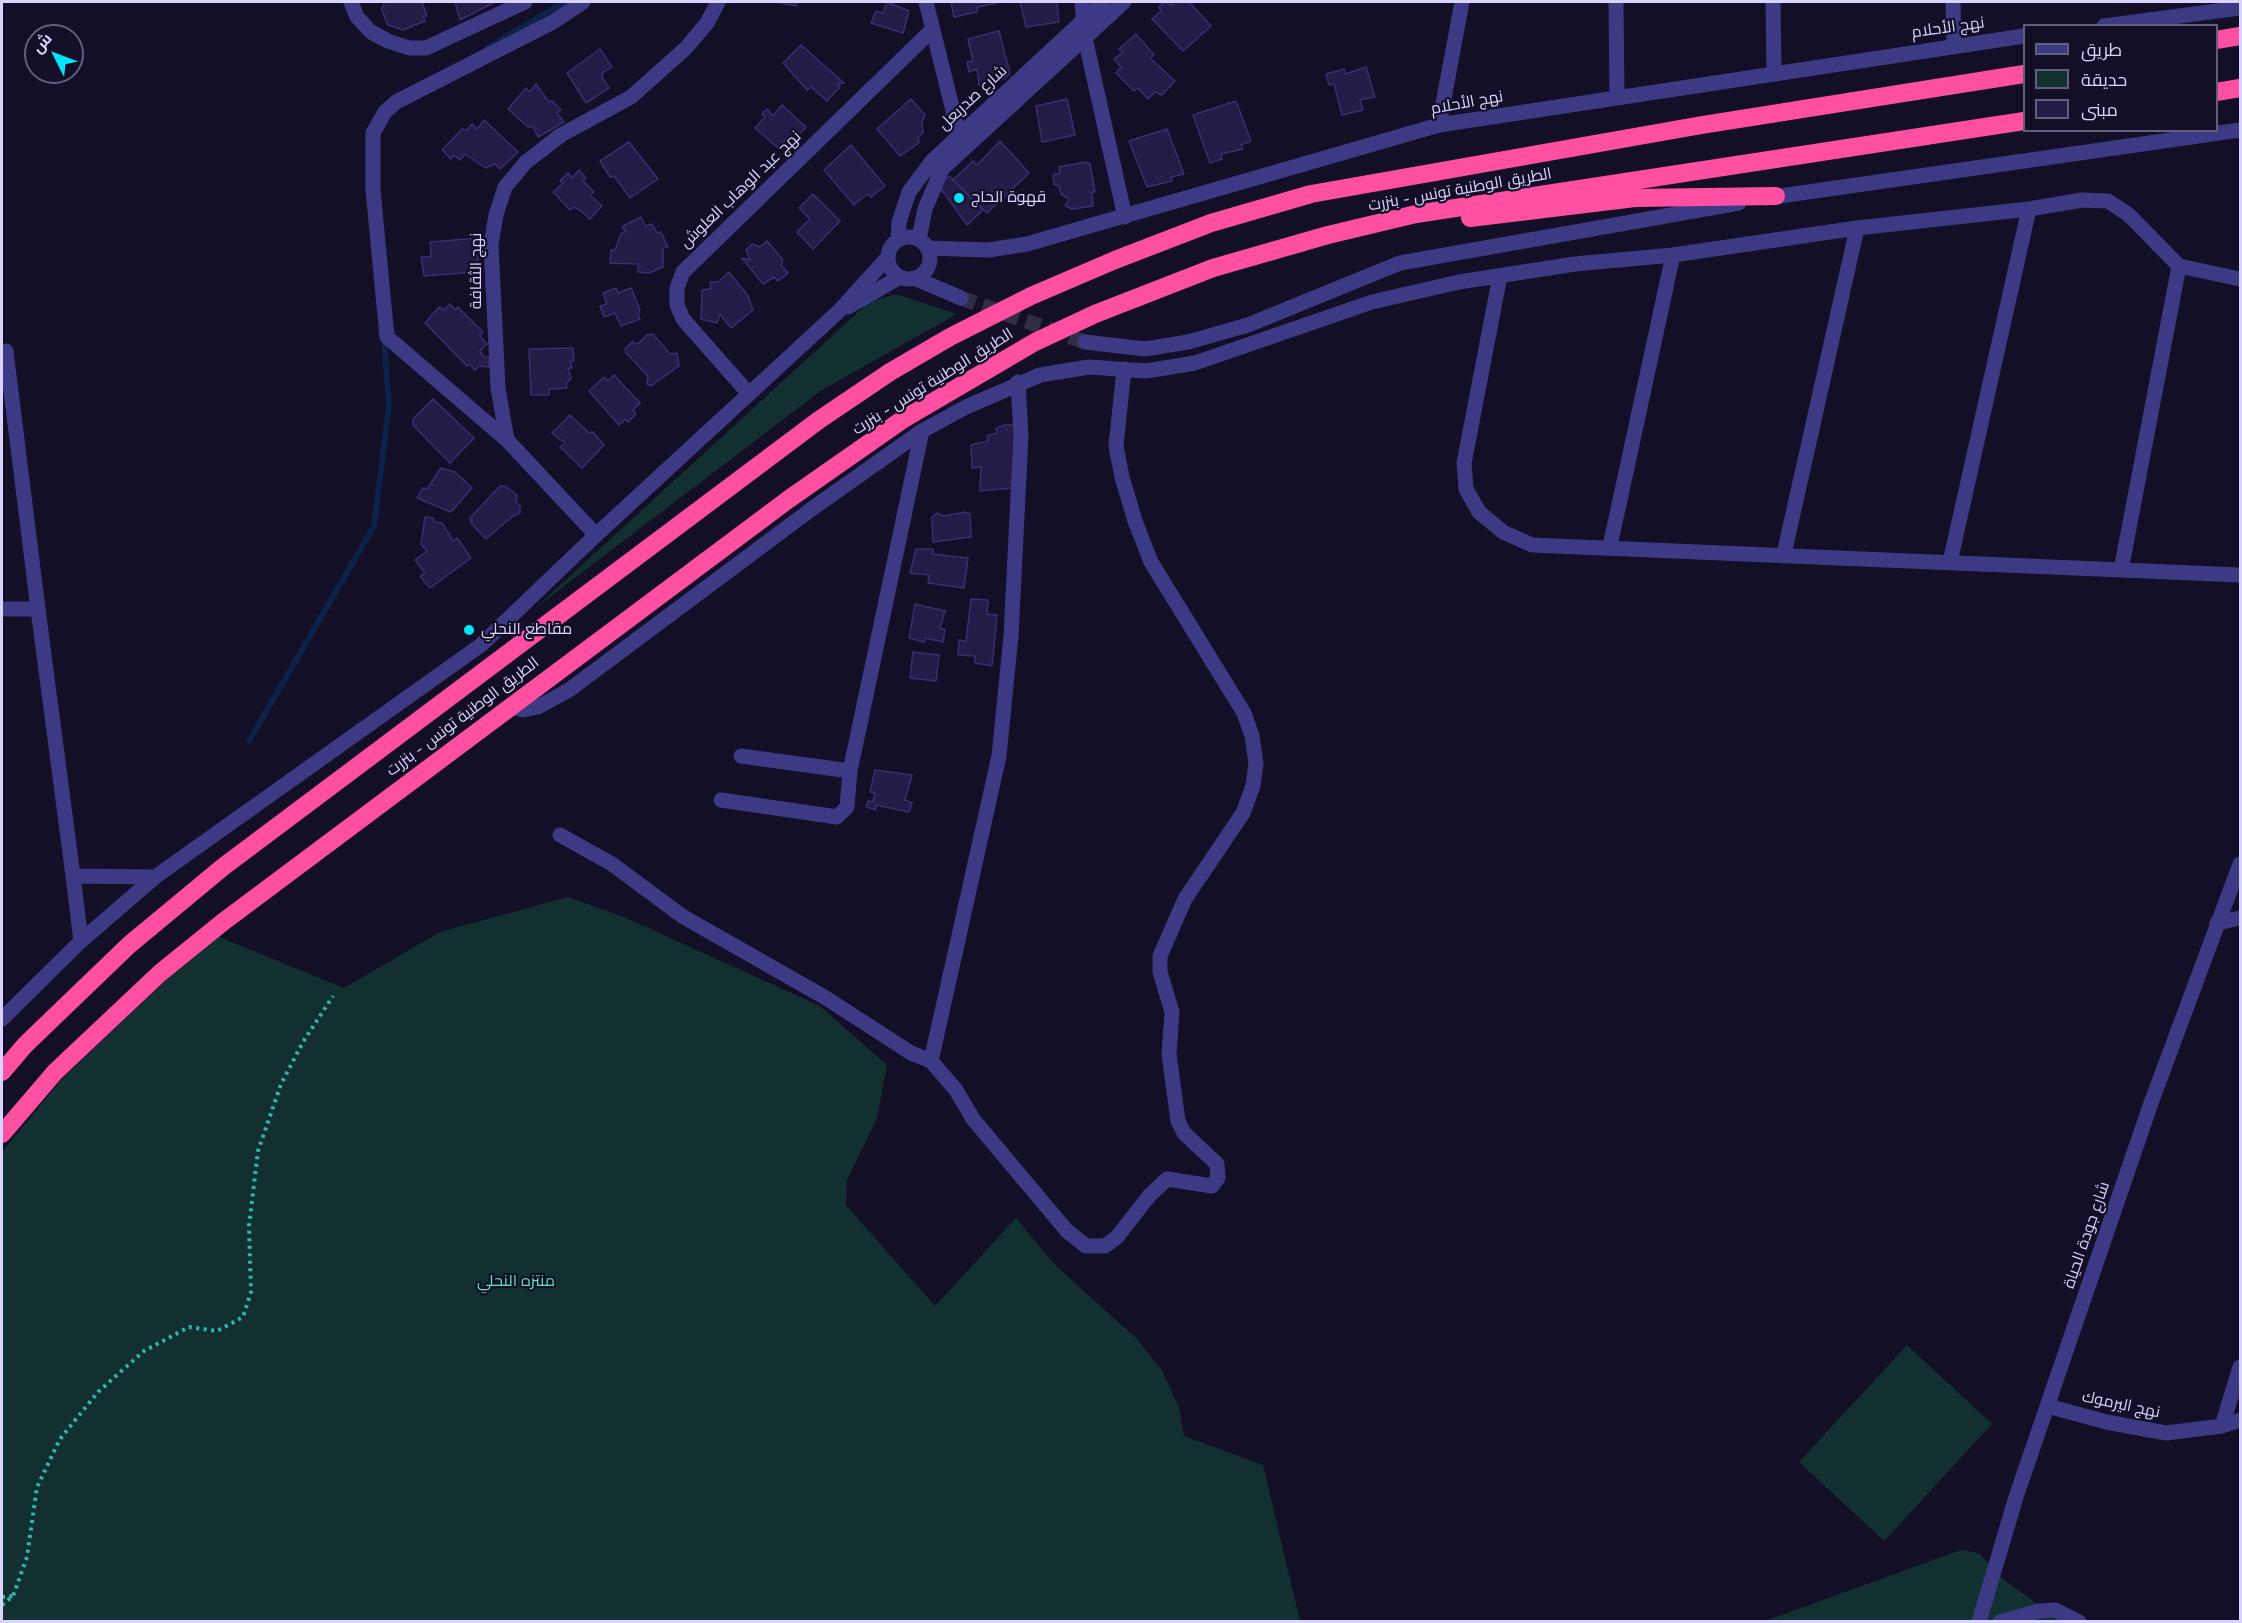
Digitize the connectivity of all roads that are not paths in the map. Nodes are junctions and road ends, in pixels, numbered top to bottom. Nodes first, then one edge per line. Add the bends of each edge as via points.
1 (351, 2) edge
2 (525, 2) edge
3 (583, 2) edge
4 (718, 2) edge
5 (926, 2) edge
6 (1082, 2) edge
7 (1103, 2) edge
8 (1124, 2) edge
9 (1462, 2) edge
10 (1616, 2) edge
11 (1773, 2) edge
12 (1953, 2) edge
13 (2241, 8) edge
14 (1085, 18) junction
15 (2119, 24) edge
16 (932, 30) junction
17 (2023, 36) edge
18 (2241, 36) edge
19 (1086, 38) junction
20 (2219, 40) edge
21 (1954, 45) junction
22 (1774, 72) junction
23 (2023, 74) edge
24 (2241, 88) edge
25 (2218, 92) edge
26 (1617, 97) junction
27 (2023, 121) edge
28 (1438, 125) junction
29 (2241, 130) edge
30 (960, 143) junction
31 (1776, 196) junction
32 (2029, 209) junction
33 (1125, 217) junction
34 (1857, 228) junction
35 (1328, 235) junction
36 (898, 240) junction
37 (923, 244) junction
38 (1673, 255) junction
39 (888, 257) junction
40 (2179, 266) junction
41 (1500, 276) junction
42 (907, 278) junction
43 (2241, 279) edge
44 (961, 298) tunnel mouth
45 (839, 311) junction
46 (1085, 342) tunnel mouth
47 (6, 351) dead end
48 (1124, 369) junction
49 (1018, 382) junction
50 (749, 394) junction
51 (922, 431) junction
52 (507, 440) junction
53 (596, 534) junction
54 (1610, 546) junction
55 (1784, 554) junction
56 (1950, 562) junction
57 (2121, 570) junction
58 (2241, 575) edge
59 (2, 609) edge
60 (38, 609) junction
61 (510, 706) junction
62 (741, 756) dead end
63 (850, 771) junction
64 (721, 800) dead end
65 (560, 835) dead end
66 (2241, 864) edge
67 (73, 876) junction
68 (155, 877) junction
69 (2241, 918) edge
70 (2217, 923) junction
71 (81, 941) junction
72 (2, 1019) edge
73 (931, 1061) junction
74 (2, 1072) edge
75 (2, 1134) edge
76 (2241, 1366) edge
77 (2048, 1406) junction
78 (2241, 1420) edge
79 (2222, 1426) junction
80 (1979, 1622) edge
81 (2000, 1622) edge
82 (2079, 1622) edge

1 - 2 street via 357,17 371,32 417,48 426,48
3 - 52 street via 553,22 396,102 373,133 373,190 387,337
4 - 52 street, نهج الثقافة via 707,23 667,67 631,97 561,135 526,162 505,187 492,245 498,388
5 - 16 street
6 - 14 street
7 - 14 street, شارع صدربعل
8 - 19 street, شارع صدربعل
9 - 28 street
10 - 26 street
11 - 22 street
12 - 21 street
13 - 15 street
14 - 19 street
14 - 30 street, شارع صدربعل
16 - 30 street
16 - 50 street, نهج عبد الوهاب العلوش via 683,272 677,288 677,305 683,319
17 - 21 street, نهج الأحلام
18 - 20 highway
19 - 30 street, شارع صدربعل
19 - 33 street
21 - 22 street, نهج الأحلام
22 - 26 street, نهج الأحلام
23 - 74 highway, الطريق الوطنية تونس - بنزرت via 1702,125 1311,194 1211,223 1031,296 900,366 819,420 232,860 129,945
24 - 25 highway
26 - 28 street, نهج الأحلام
27 - 35 highway, الطريق الوطنية تونس - بنزرت via 1416,214
28 - 33 street, نهج الأحلام
29 - 31 street
30 - 36 street, شارع صدربعل via 932,161 909,192 899,222
30 - 37 street, شارع صدربعل via 935,180 924,209
31 - 35 highway via 1635,198
31 - 46 street via 1400,263 1248,325 1188,342 1145,349
32 - 34 street
32 - 40 street via 2082,200 2108,201 2129,215
32 - 56 street
33 - 37 street, نهج الأحلام via 1027,244 989,250
34 - 38 street
34 - 55 street
35 - 61 highway, الطريق الوطنية تونس - بنزرت via 1214,268 1035,342 902,420
36 - 37 street via 912,237
36 - 39 street
37 - 42 street via 928,266
38 - 41 street
38 - 54 street
39 - 42 street via 889,265
39 - 45 street
40 - 43 street
40 - 57 street
41 - 48 street via 1372,302 1195,363 1168,369
41 - 54 street via 1464,463 1466,489 1479,512 1503,532 1523,541
42 - 44 street
42 - 45 street
45 - 50 street
47 - 60 street
48 - 49 street via 1062,370
48 - 73 street via 1116,446 1135,521 1151,562 1244,713 1255,754 1253,786 1243,813 1185,899 1161,956 1160,972 1172,1012 1169,1054 1178,1121 1184,1133 1217,1164 1218,1178 1212,1186 1167,1179 1117,1237 1105,1246 1086,1246 1067,1231 973,1119 956,1090
49 - 51 street
49 - 73 street via 1021,436 1011,636 999,756
50 - 53 street
51 - 61 street via 569,690 538,707 523,710
51 - 63 street
52 - 53 street
53 - 68 street via 481,645
54 - 55 street
55 - 56 street
56 - 57 street
57 - 58 street
59 - 60 street
60 - 67 street
61 - 75 highway, الطريق الوطنية تونس - بنزرت via 160,973 55,1072
62 - 63 street
63 - 64 street via 849,802 837,816
65 - 73 street via 612,864 682,916 826,998 911,1053
66 - 70 street, شارع جودة الحياة
67 - 68 street
67 - 71 street
68 - 71 street
69 - 70 street
70 - 77 street, شارع جودة الحياة
71 - 72 street
76 - 79 street
77 - 79 street, نهج اليرموك via 2166,1433
77 - 80 street, شارع جودة الحياة
78 - 79 street, نهج اليرموك
81 - 82 street via 2055,1610

